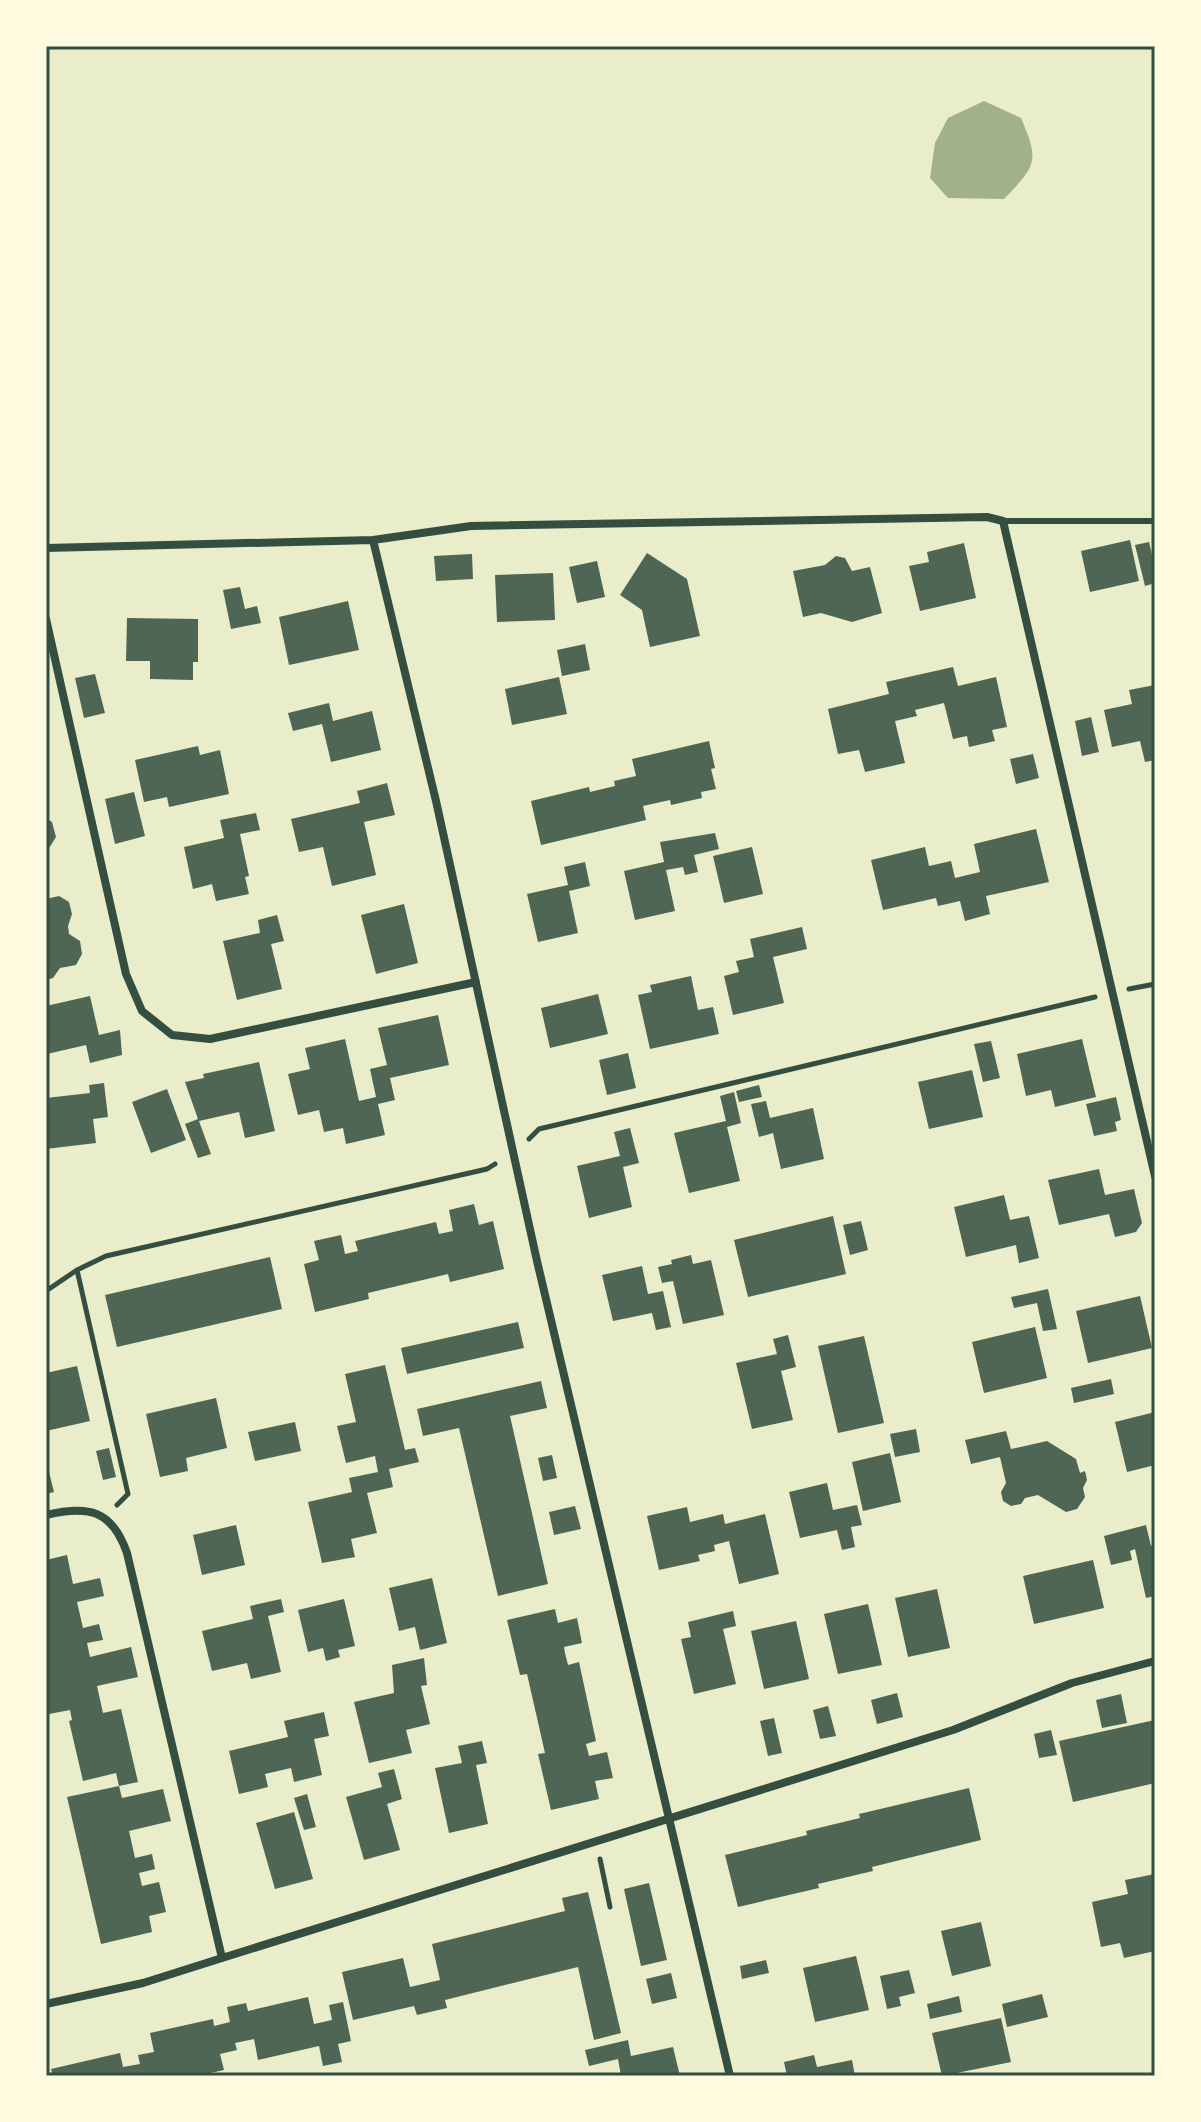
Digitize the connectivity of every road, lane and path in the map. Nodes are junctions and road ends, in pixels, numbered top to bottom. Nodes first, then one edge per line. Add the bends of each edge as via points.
1 (1003, 521) junction
2 (1155, 521) edge
3 (373, 540) junction
4 (46, 548) edge
5 (46, 619) edge
6 (476, 982) junction
7 (1113, 993) junction
8 (514, 1153) junction
9 (1155, 1176) edge
10 (77, 1270) junction
11 (46, 1291) edge
12 (46, 1515) edge
13 (104, 1517) junction
14 (1155, 1661) edge
15 (669, 1819) junction
16 (596, 1842) junction
17 (610, 1907) dead end
18 (222, 1958) junction
19 (46, 2004) edge
20 (730, 2076) edge

1 - 2 lane
1 - 3 street via 987,517 471,526
1 - 7 street
3 - 4 street
3 - 6 street
5 - 6 street via 126,974 142,1011 172,1035 210,1039
6 - 8 street
7 - 8 path via 539,1129
7 - 9 street
8 - 10 path via 487,1169 106,1256
8 - 15 street
10 - 11 path
10 - 13 path via 128,1494
12 - 13 street via 85,1510
13 - 18 street via 119,1531 127,1553
14 - 15 street via 1072,1683 953,1730
15 - 16 street
15 - 20 street
16 - 17 path
16 - 18 street
18 - 19 street via 143,1983

